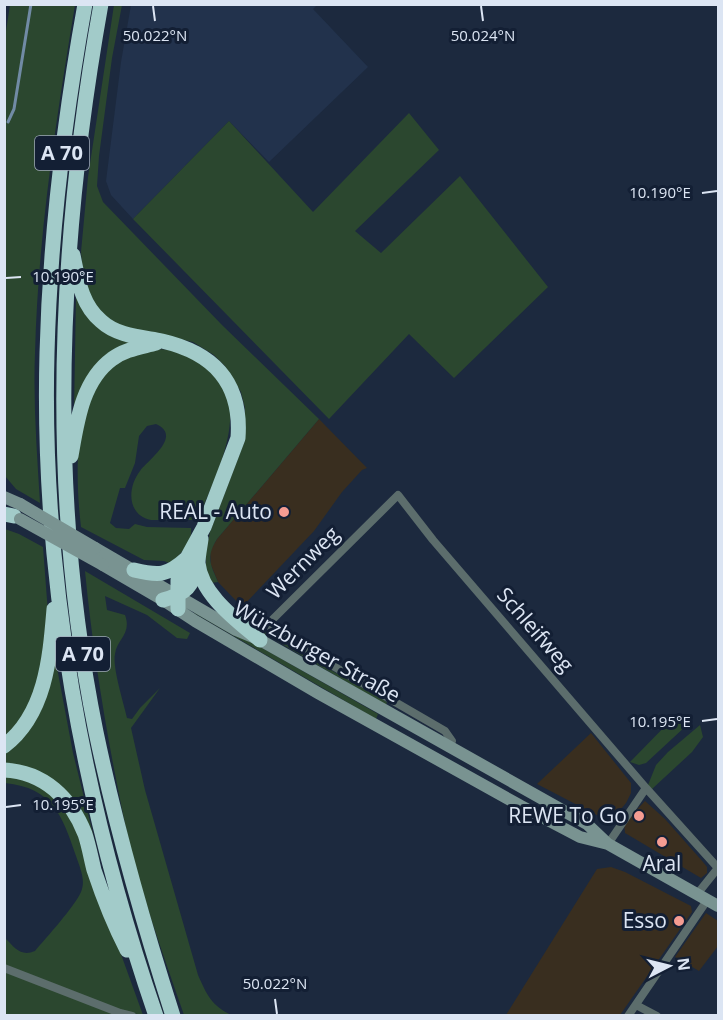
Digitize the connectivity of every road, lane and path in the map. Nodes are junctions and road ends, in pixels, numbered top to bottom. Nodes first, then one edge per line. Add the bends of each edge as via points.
1 (85, 4) edge
2 (101, 4) edge
3 (69, 237) junction
4 (162, 342) junction
5 (66, 486) junction
6 (398, 495) joint
7 (10, 507) edge
8 (104, 559) junction
9 (192, 561) junction
10 (134, 570) junction
11 (57, 576) junction
12 (173, 602) junction
13 (260, 640) junction
14 (4, 746) edge
15 (449, 747) junction
16 (441, 762) junction
17 (4, 770) edge
18 (646, 788) junction
19 (608, 844) junction
20 (708, 899) edge
21 (4, 968) edge
22 (150, 999) junction
23 (636, 1005) junction
24 (132, 1016) edge
25 (156, 1016) edge
26 (173, 1016) edge
27 (628, 1016) edge
28 (657, 1016) edge

1 - 11 highway, A 70 via 59,177 49,302 48,439
2 - 3 highway, A 70
3 - 4 highway, A 70 via 81,293 93,313 112,328
3 - 5 highway, A 70 via 64,367
4 - 5 highway via 113,358 89,385 80,411
4 - 9 highway via 190,349 208,360 227,382 237,409 239,424 234,453
5 - 26 highway, A 70 via 77,615 96,730 131,880
6 - 15 street, Wernweg via 272,620 271,630 445,731 452,741
6 - 18 street, Schleifweg via 432,540
7 - 8 main road, Würzburger Straße, bridge
8 - 10 main road, Würzburger Straße
8 - 12 main road, Würzburger Straße
9 - 10 highway via 162,574
9 - 12 highway via 191,586
9 - 13 highway via 213,596
10 - 12 main road, Würzburger Straße
11 - 14 highway via 45,678 24,726
11 - 22 highway, A 70 via 93,792
12 - 13 main road, Würzburger Straße
12 - 16 main road, Würzburger Straße via 195,621
13 - 15 main road, Würzburger Straße
15 - 16 main road
15 - 19 main road, Würzburger Straße via 587,824
16 - 19 main road, Würzburger Straße via 580,837
17 - 22 highway via 42,779 72,807 122,941
18 - 19 street
18 - 20 street, Schleifweg via 718,868
19 - 20 main road, Würzburger Straße
20 - 23 street
21 - 24 street
22 - 25 highway, A 70
23 - 27 street
23 - 28 street

